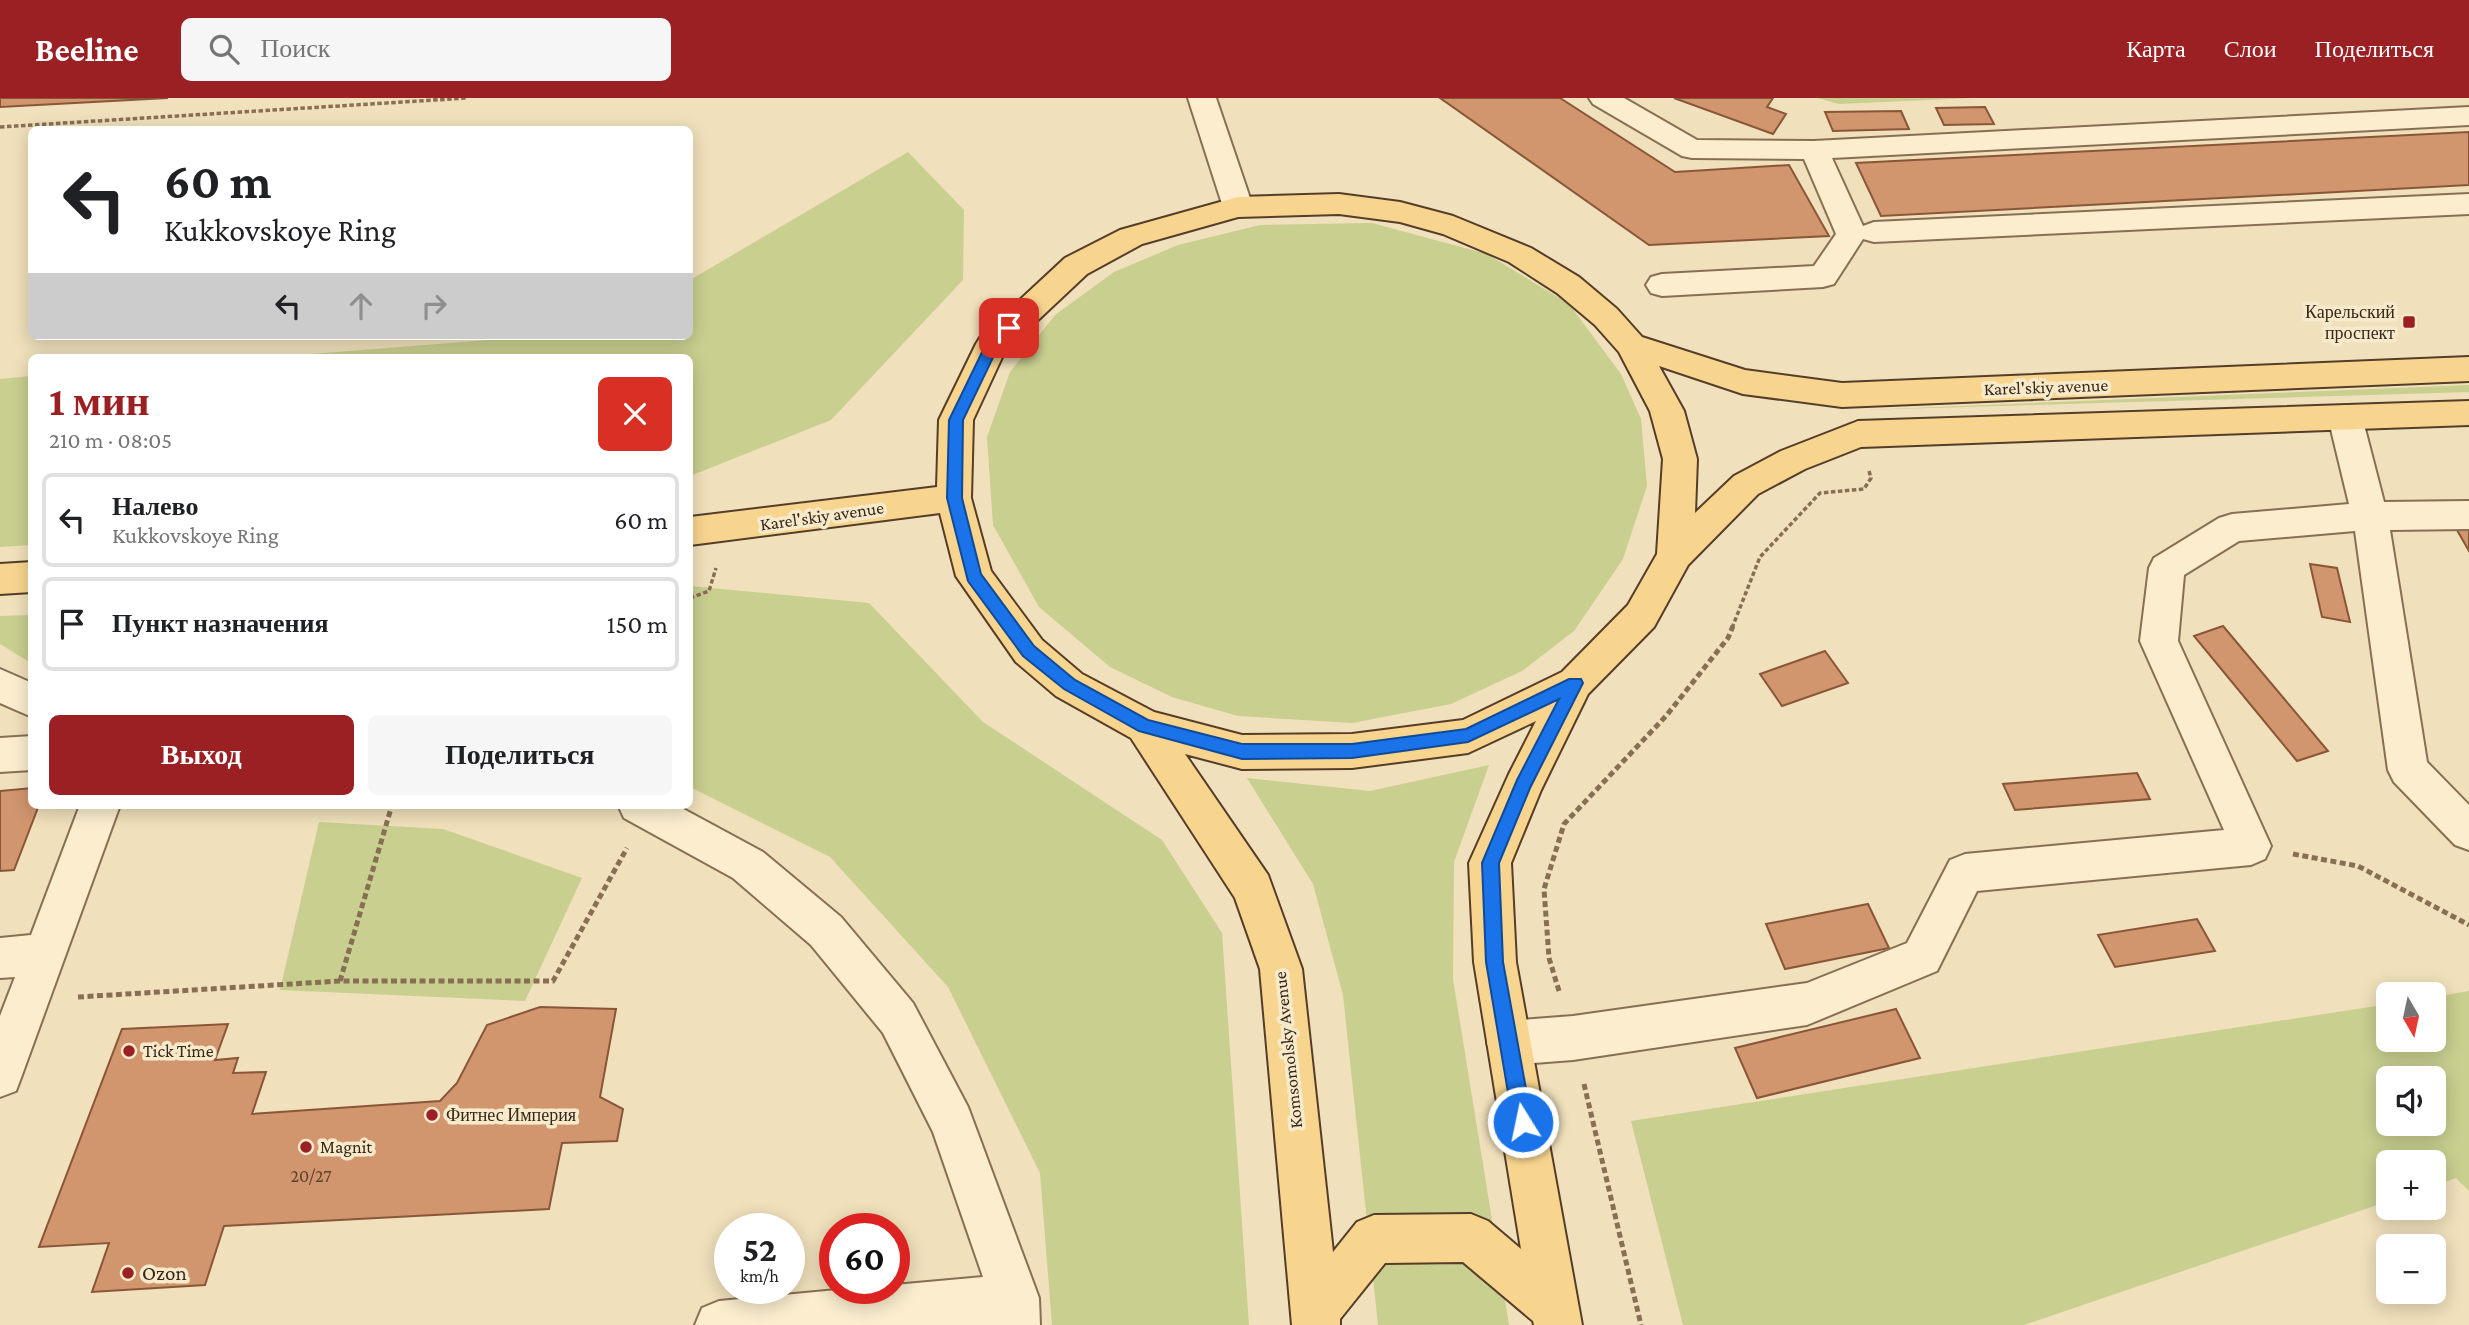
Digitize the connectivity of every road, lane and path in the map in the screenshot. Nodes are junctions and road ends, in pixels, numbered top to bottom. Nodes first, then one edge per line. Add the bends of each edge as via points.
1 (467, 98) edge
2 (1202, 98) edge
3 (1603, 98) edge
4 (2469, 116) edge
5 (0, 127) edge
6 (1814, 150) junction
7 (2469, 204) edge
8 (1238, 207) junction
9 (1874, 232) dead end
10 (1662, 285) dead end
11 (1631, 345) junction
12 (2469, 369) edge
13 (2469, 413) edge
14 (2345, 417) junction
15 (1858, 434) junction
16 (954, 498) junction
17 (2469, 515) edge
18 (2371, 516) junction
19 (693, 531) edge
20 (1675, 555) junction
21 (28, 577) edge
22 (0, 579) edge
23 (1575, 683) junction
24 (0, 685) edge
25 (28, 699) edge
26 (1144, 726) junction
27 (28, 753) edge
28 (0, 755) edge
29 (99, 809) edge
30 (391, 809) edge
31 (642, 809) edge
32 (647, 809) edge
33 (2469, 832) edge
34 (2251, 846) junction
35 (2469, 925) edge
36 (45, 954) junction
37 (0, 958) edge
38 (340, 981) junction
39 (28, 1000) junction
40 (1573, 1038) junction
41 (1509, 1043) junction
42 (0, 1075) edge
43 (1015, 1312) edge
44 (1556, 1317) edge
45 (1315, 1318) edge
46 (719, 1325) edge
47 (1641, 1325) edge

1 - 5 path
2 - 8 street
3 - 6 street via 1692,149
4 - 6 street
6 - 10 street via 1851,234 1823,276
7 - 9 street
8 - 11 main road via 1339,204 1400,212 1453,226 1520,255 1568,285
8 - 16 main road via 1131,237 1076,266 992,344 956,420
11 - 12 main road, Karel'skiy avenue via 1742,382 1842,395
11 - 20 main road via 1667,411 1680,459
13 - 14 main road
14 - 15 main road
14 - 18 street
15 - 20 main road via 1746,485
15 - 40 path via 1871,478 1864,489 1820,493 1760,557 1728,638 1666,716 1564,824 1544,890 1549,958
16 - 19 main road, Karel'skiy avenue
16 - 26 main road via 974,576 1029,651 1069,685
17 - 18 street
18 - 33 street via 2408,770
18 - 34 street via 2232,528 2167,568 2159,641
20 - 23 main road via 1641,615
21 - 22 main road
23 - 26 main road via 1468,736 1352,751 1242,751
23 - 41 main road via 1490,863 1494,962
24 - 25 street
26 - 45 main road, Komsomolsky Avenue via 1253,889 1281,969
27 - 28 street
29 - 36 street
30 - 38 path
31 - 38 path via 553,981
32 - 43 street via 748,865 826,931 898,1018 952,1123
34 - 35 path via 2358,866
34 - 40 street via 1965,873 1922,957 1807,1004
36 - 37 street
36 - 39 street
38 - 39 path
39 - 42 street
40 - 41 street
40 - 47 path
41 - 44 main road
43 - 46 street
44 - 45 main road via 1471,1238 1374,1239

